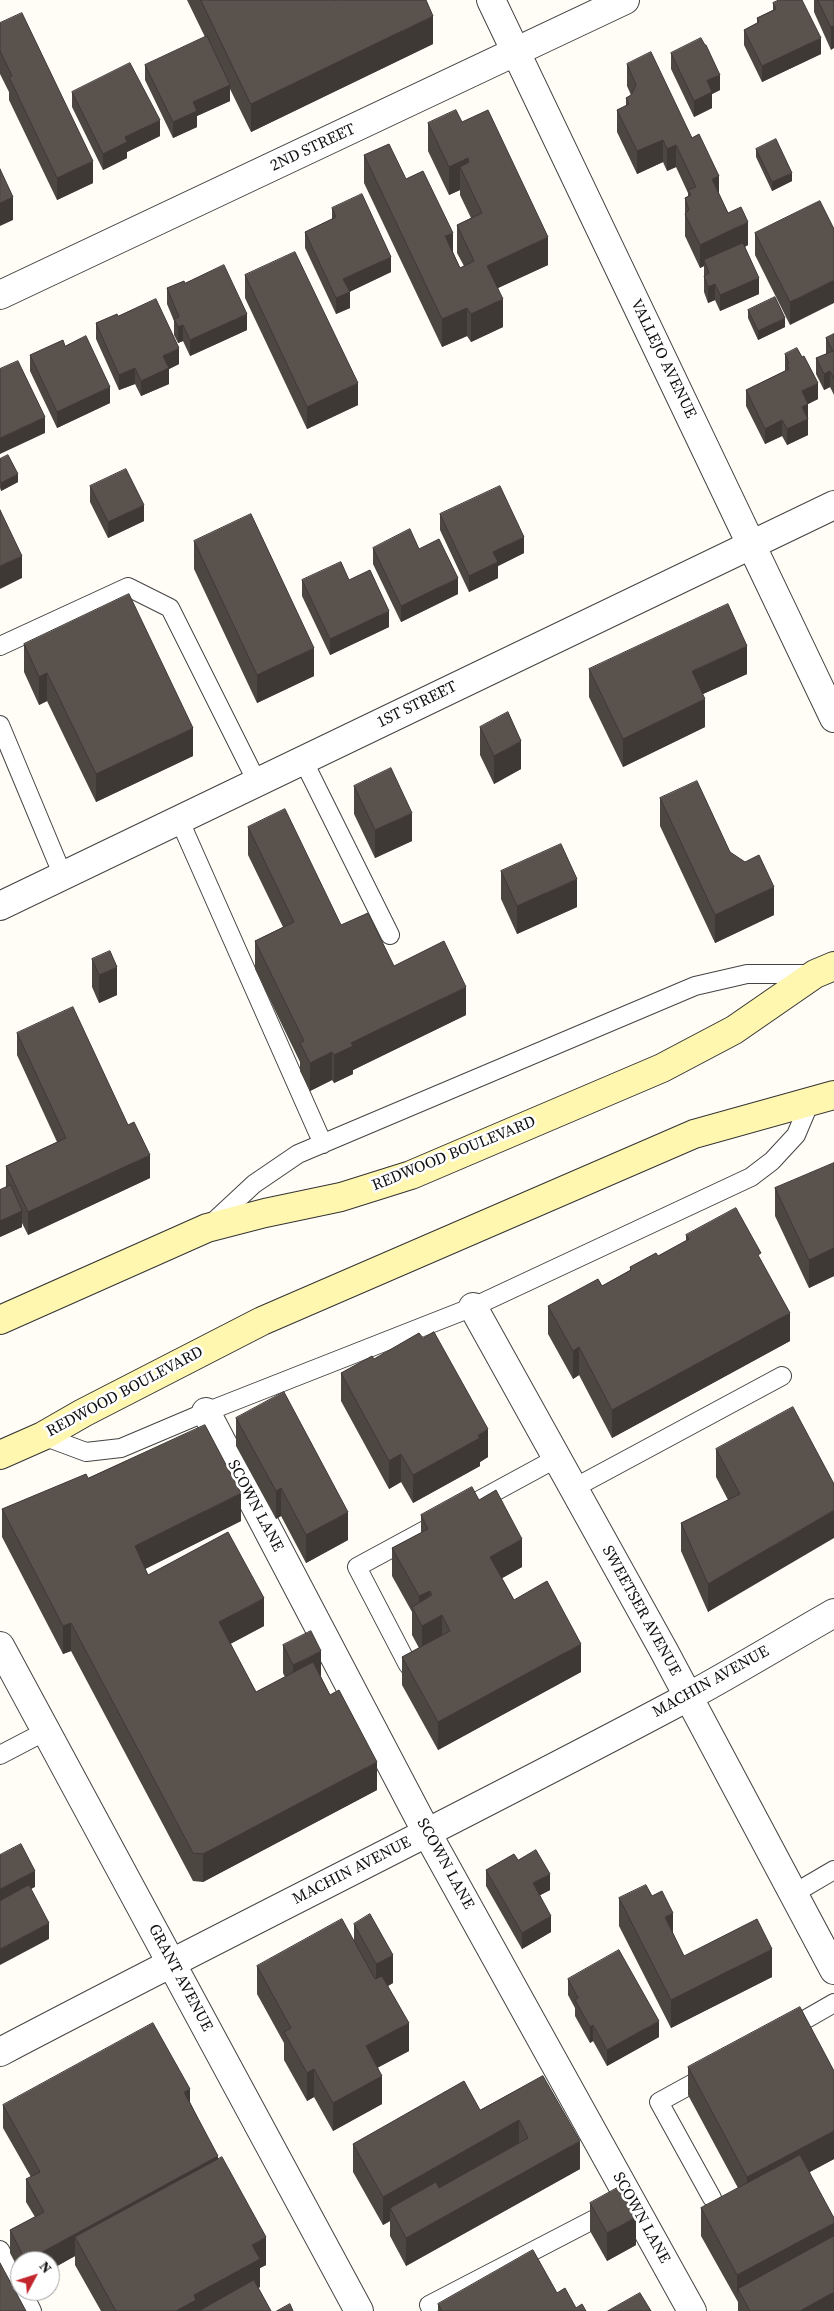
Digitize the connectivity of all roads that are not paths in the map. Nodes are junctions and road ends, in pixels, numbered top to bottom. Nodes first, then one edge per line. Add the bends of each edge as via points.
1 (491, 0) edge
2 (625, 0) edge
3 (516, 52) junction
4 (0, 295) edge
5 (834, 505) edge
6 (752, 544) junction
7 (0, 646) edge
8 (834, 718) edge
9 (0, 725) edge
10 (302, 760) junction
11 (257, 782) junction
12 (179, 820) junction
13 (63, 876) junction
14 (0, 906) edge
15 (390, 935) dead end
16 (824, 970) edge
17 (822, 1099) edge
18 (322, 1144) junction
19 (207, 1228) junction
20 (473, 1307) junction
21 (0, 1320) edge
22 (782, 1376) dead end
23 (206, 1412) junction
24 (44, 1436) junction
25 (0, 1455) edge
26 (557, 1458) junction
27 (574, 1488) junction
28 (834, 1613) edge
29 (0, 1646) edge
30 (408, 1665) edge
31 (688, 1696) junction
32 (46, 1731) junction
33 (0, 1755) edge
34 (427, 1834) junction
35 (834, 1870) edge
36 (793, 1894) junction
37 (172, 1962) junction
38 (834, 1970) edge
39 (834, 2003) edge
40 (776, 2036) edge
41 (0, 2052) edge
42 (726, 2064) edge
43 (712, 2198) dead end
44 (631, 2200) junction
45 (0, 2250) edge
46 (10, 2269) edge
47 (429, 2305) dead end
48 (359, 2311) edge
49 (692, 2311) edge

1 - 3 street, VALLEJO AVENUE
2 - 3 street, 2ND STREET
3 - 4 street, 2ND STREET
3 - 6 street, VALLEJO AVENUE
5 - 6 street, 1ST STREET
6 - 8 street, VALLEJO AVENUE
6 - 10 street, 1ST STREET
7 - 11 lane via 128,587 170,608
9 - 13 lane
10 - 11 street, 1ST STREET
10 - 15 lane
11 - 12 street, 1ST STREET
12 - 13 street, 1ST STREET
12 - 18 lane
13 - 14 street, 1ST STREET
16 - 18 lane via 748,974 695,986
16 - 19 main road, REDWOOD BOULEVARD via 734,1030 662,1068 411,1175 341,1197
17 - 20 lane via 772,1162 751,1177
17 - 24 main road, REDWOOD BOULEVARD via 694,1134 280,1313 83,1412
18 - 19 lane via 298,1154 254,1184
19 - 21 main road, REDWOOD BOULEVARD
20 - 23 lane
20 - 26 street, SWEETSER AVENUE
22 - 27 lane
23 - 24 lane via 122,1448 86,1452
23 - 34 street, SCOWN LANE
24 - 25 main road, REDWOOD BOULEVARD
26 - 27 street, SWEETSER AVENUE
26 - 30 lane via 357,1567
27 - 31 street, SWEETSER AVENUE
28 - 31 street, MACHIN AVENUE
29 - 32 street, GRANT AVENUE
31 - 34 street, MACHIN AVENUE
31 - 36 street, SWEETSER AVENUE
32 - 33 lane
32 - 37 street, GRANT AVENUE
34 - 37 street, MACHIN AVENUE
34 - 44 street, SCOWN LANE
35 - 36 lane
36 - 38 street, SWEETSER AVENUE
37 - 41 street, MACHIN AVENUE
37 - 48 street, GRANT AVENUE
39 - 40 lane
42 - 43 lane via 659,2102
44 - 47 lane
44 - 49 street, SCOWN LANE
45 - 46 lane

